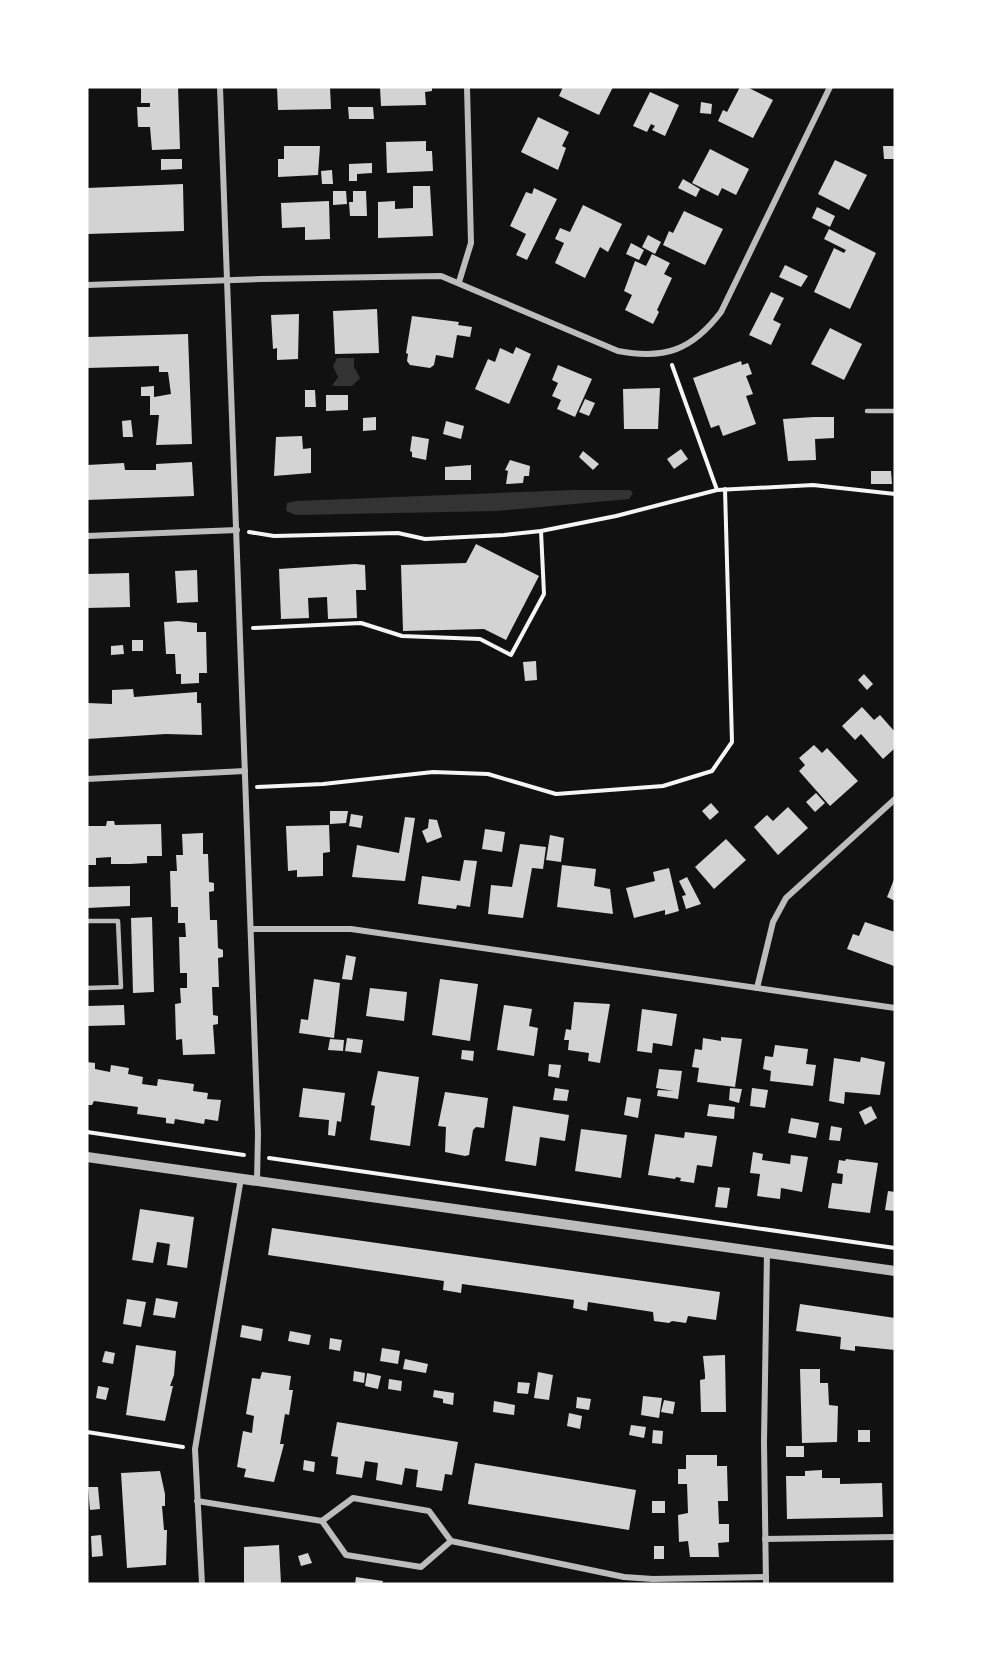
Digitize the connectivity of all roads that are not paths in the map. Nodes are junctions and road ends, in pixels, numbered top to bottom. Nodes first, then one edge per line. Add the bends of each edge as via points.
1 (220, 87) edge
2 (466, 87) edge
3 (830, 87) edge
4 (228, 280) junction
5 (459, 282) junction
6 (87, 285) edge
7 (867, 411) dead end
8 (895, 411) edge
9 (237, 530) junction
10 (87, 536) edge
11 (245, 771) junction
12 (87, 779) edge
13 (895, 799) edge
14 (87, 921) edge
15 (251, 929) junction
16 (87, 988) edge
17 (757, 988) junction
18 (895, 1008) edge
19 (87, 1156) edge
20 (241, 1178) junction
21 (257, 1180) junction
22 (767, 1253) junction
23 (895, 1271) edge
24 (197, 1501) junction
25 (322, 1521) junction
26 (895, 1537) edge
27 (765, 1539) junction
28 (451, 1541) junction
29 (766, 1580) edge
30 (202, 1584) edge

1 - 4 street
2 - 5 street via 471,243
3 - 5 street via 720,312 706,331 687,345 668,353 641,356 618,351
4 - 5 street via 422,275
4 - 6 street
4 - 9 street
7 - 8 lane
9 - 10 street
9 - 11 street
11 - 12 street
11 - 15 street
13 - 17 street via 786,898 772,922
14 - 16 lane via 118,921 121,987
15 - 17 street via 351,929
15 - 21 street
17 - 18 street
19 - 20 street
20 - 21 street
20 - 24 street via 195,1449
21 - 22 street
22 - 23 street
22 - 27 street
24 - 25 street
24 - 30 street
25 - 28 street via 353,1498 429,1511
25 - 28 street via 346,1555 421,1567
26 - 27 street
27 - 29 street
28 - 29 street via 624,1577

